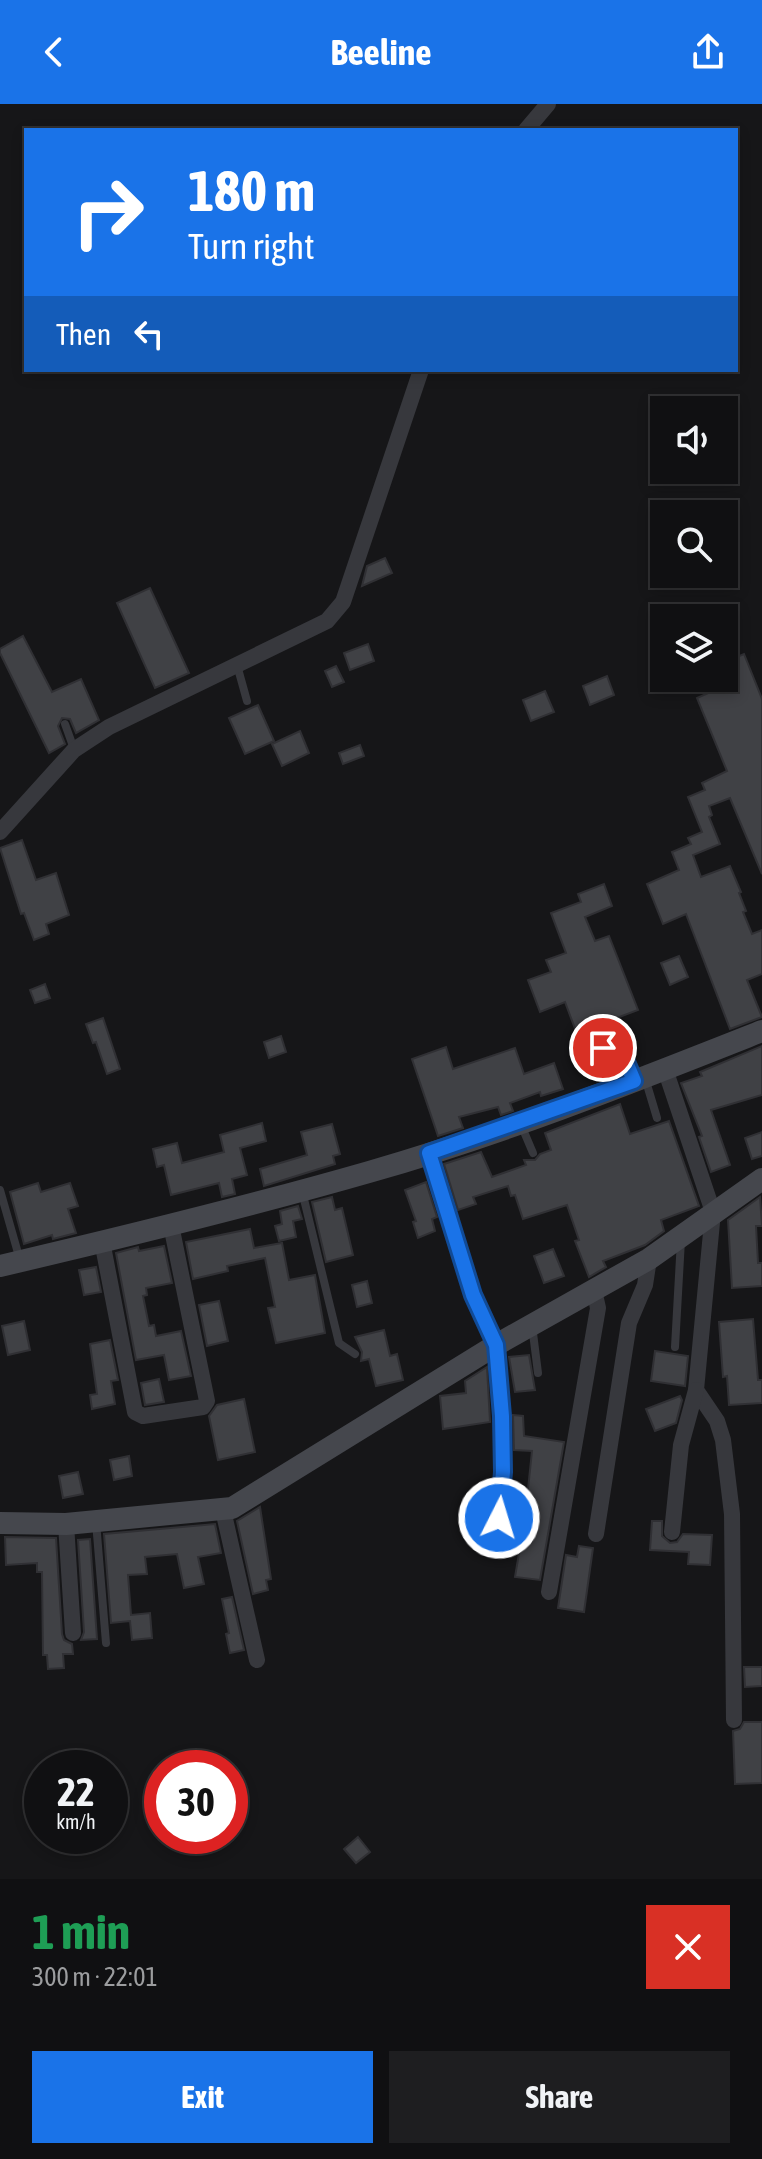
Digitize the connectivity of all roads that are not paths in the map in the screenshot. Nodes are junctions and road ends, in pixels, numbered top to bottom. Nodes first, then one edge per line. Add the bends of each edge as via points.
1 (548, 104) edge
2 (528, 128) edge
3 (420, 372) edge
4 (237, 664) junction
5 (247, 701) dead end
6 (65, 724) dead end
7 (74, 750) junction
8 (0, 832) edge
9 (762, 1031) edge
10 (583, 1043) dead end
11 (648, 1076) junction
12 (657, 1118) dead end
13 (520, 1122) junction
14 (429, 1153) junction
15 (533, 1153) dead end
16 (762, 1179) edge
17 (0, 1190) edge
18 (302, 1190) junction
19 (713, 1212) junction
20 (171, 1225) junction
21 (681, 1236) junction
22 (102, 1241) junction
23 (649, 1259) junction
24 (10, 1263) edge
25 (594, 1290) junction
26 (532, 1325) junction
27 (496, 1345) junction
28 (675, 1347) dead end
29 (355, 1354) dead end
30 (538, 1373) dead end
31 (696, 1390) junction
32 (223, 1510) junction
33 (499, 1518) dead end
34 (96, 1521) junction
35 (0, 1523) edge
36 (66, 1524) junction
37 (672, 1532) dead end
38 (596, 1534) dead end
39 (549, 1592) dead end
40 (73, 1633) dead end
41 (106, 1643) dead end
42 (257, 1660) dead end
43 (734, 1720) dead end

1 - 2 street
3 - 4 street via 343,602 327,621
4 - 5 lane
4 - 7 street via 109,727
6 - 7 lane
7 - 8 street
9 - 11 street
10 - 11 lane via 603,1048
11 - 12 lane
11 - 13 street
11 - 19 street
13 - 14 street
13 - 15 lane
14 - 18 street
14 - 27 street via 473,1295
16 - 19 street
17 - 24 lane
18 - 20 street
18 - 29 lane via 339,1343
19 - 21 street
19 - 31 street
20 - 22 street
20 - 22 street via 207,1401 203,1407 143,1416 135,1412
21 - 23 street
21 - 28 lane
22 - 24 street
23 - 25 street
23 - 38 street via 629,1323
25 - 26 street
25 - 39 street via 598,1308
26 - 27 street
26 - 30 lane
27 - 32 street
27 - 33 street via 503,1472
31 - 37 street via 681,1445
31 - 43 street via 723,1440 732,1514
32 - 34 street
32 - 42 street
34 - 36 street
34 - 41 lane
35 - 36 street
36 - 40 street

